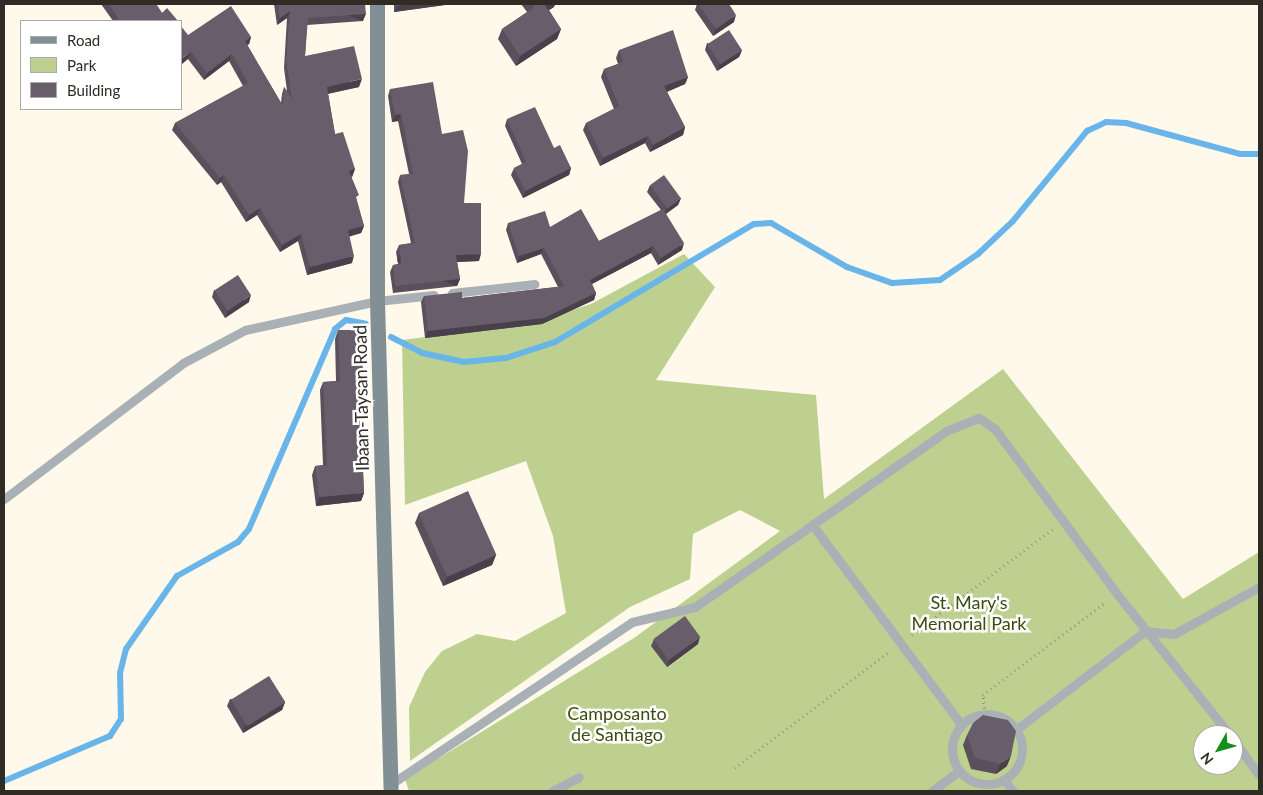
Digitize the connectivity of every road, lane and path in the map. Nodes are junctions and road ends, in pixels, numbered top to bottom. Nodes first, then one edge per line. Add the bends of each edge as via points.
1 (377, 4) edge
2 (535, 284) dead end
3 (377, 301) junction
4 (4, 499) edge
5 (814, 527) junction
6 (1259, 587) edge
7 (1117, 594) junction
8 (1145, 631) junction
9 (985, 713) junction
10 (961, 724) junction
11 (1223, 725) edge
12 (1017, 729) junction
13 (1243, 753) edge
14 (959, 772) junction
15 (1259, 775) edge
16 (579, 777) dead end
17 (1005, 781) junction
18 (391, 788) edge
19 (552, 791) edge
20 (932, 791) edge
21 (1013, 791) edge

1 - 3 main road, Ibaan-Taysan Road
2 - 3 lane
3 - 4 lane via 237,334 183,363
3 - 18 main road, Ibaan-Taysan Road
5 - 7 lane via 946,431 979,418 995,429
5 - 10 lane
5 - 18 lane via 695,607 632,622
6 - 8 lane via 1174,634
7 - 8 lane
7 - 9 path via 983,695
8 - 11 lane via 1176,662
8 - 12 lane
9 - 10 lane
9 - 12 lane via 1003,717
10 - 14 lane via 953,739 952,756
12 - 17 lane via 1023,747 1019,766
13 - 15 lane
14 - 17 lane via 981,784
14 - 20 lane
16 - 19 lane
17 - 21 lane

